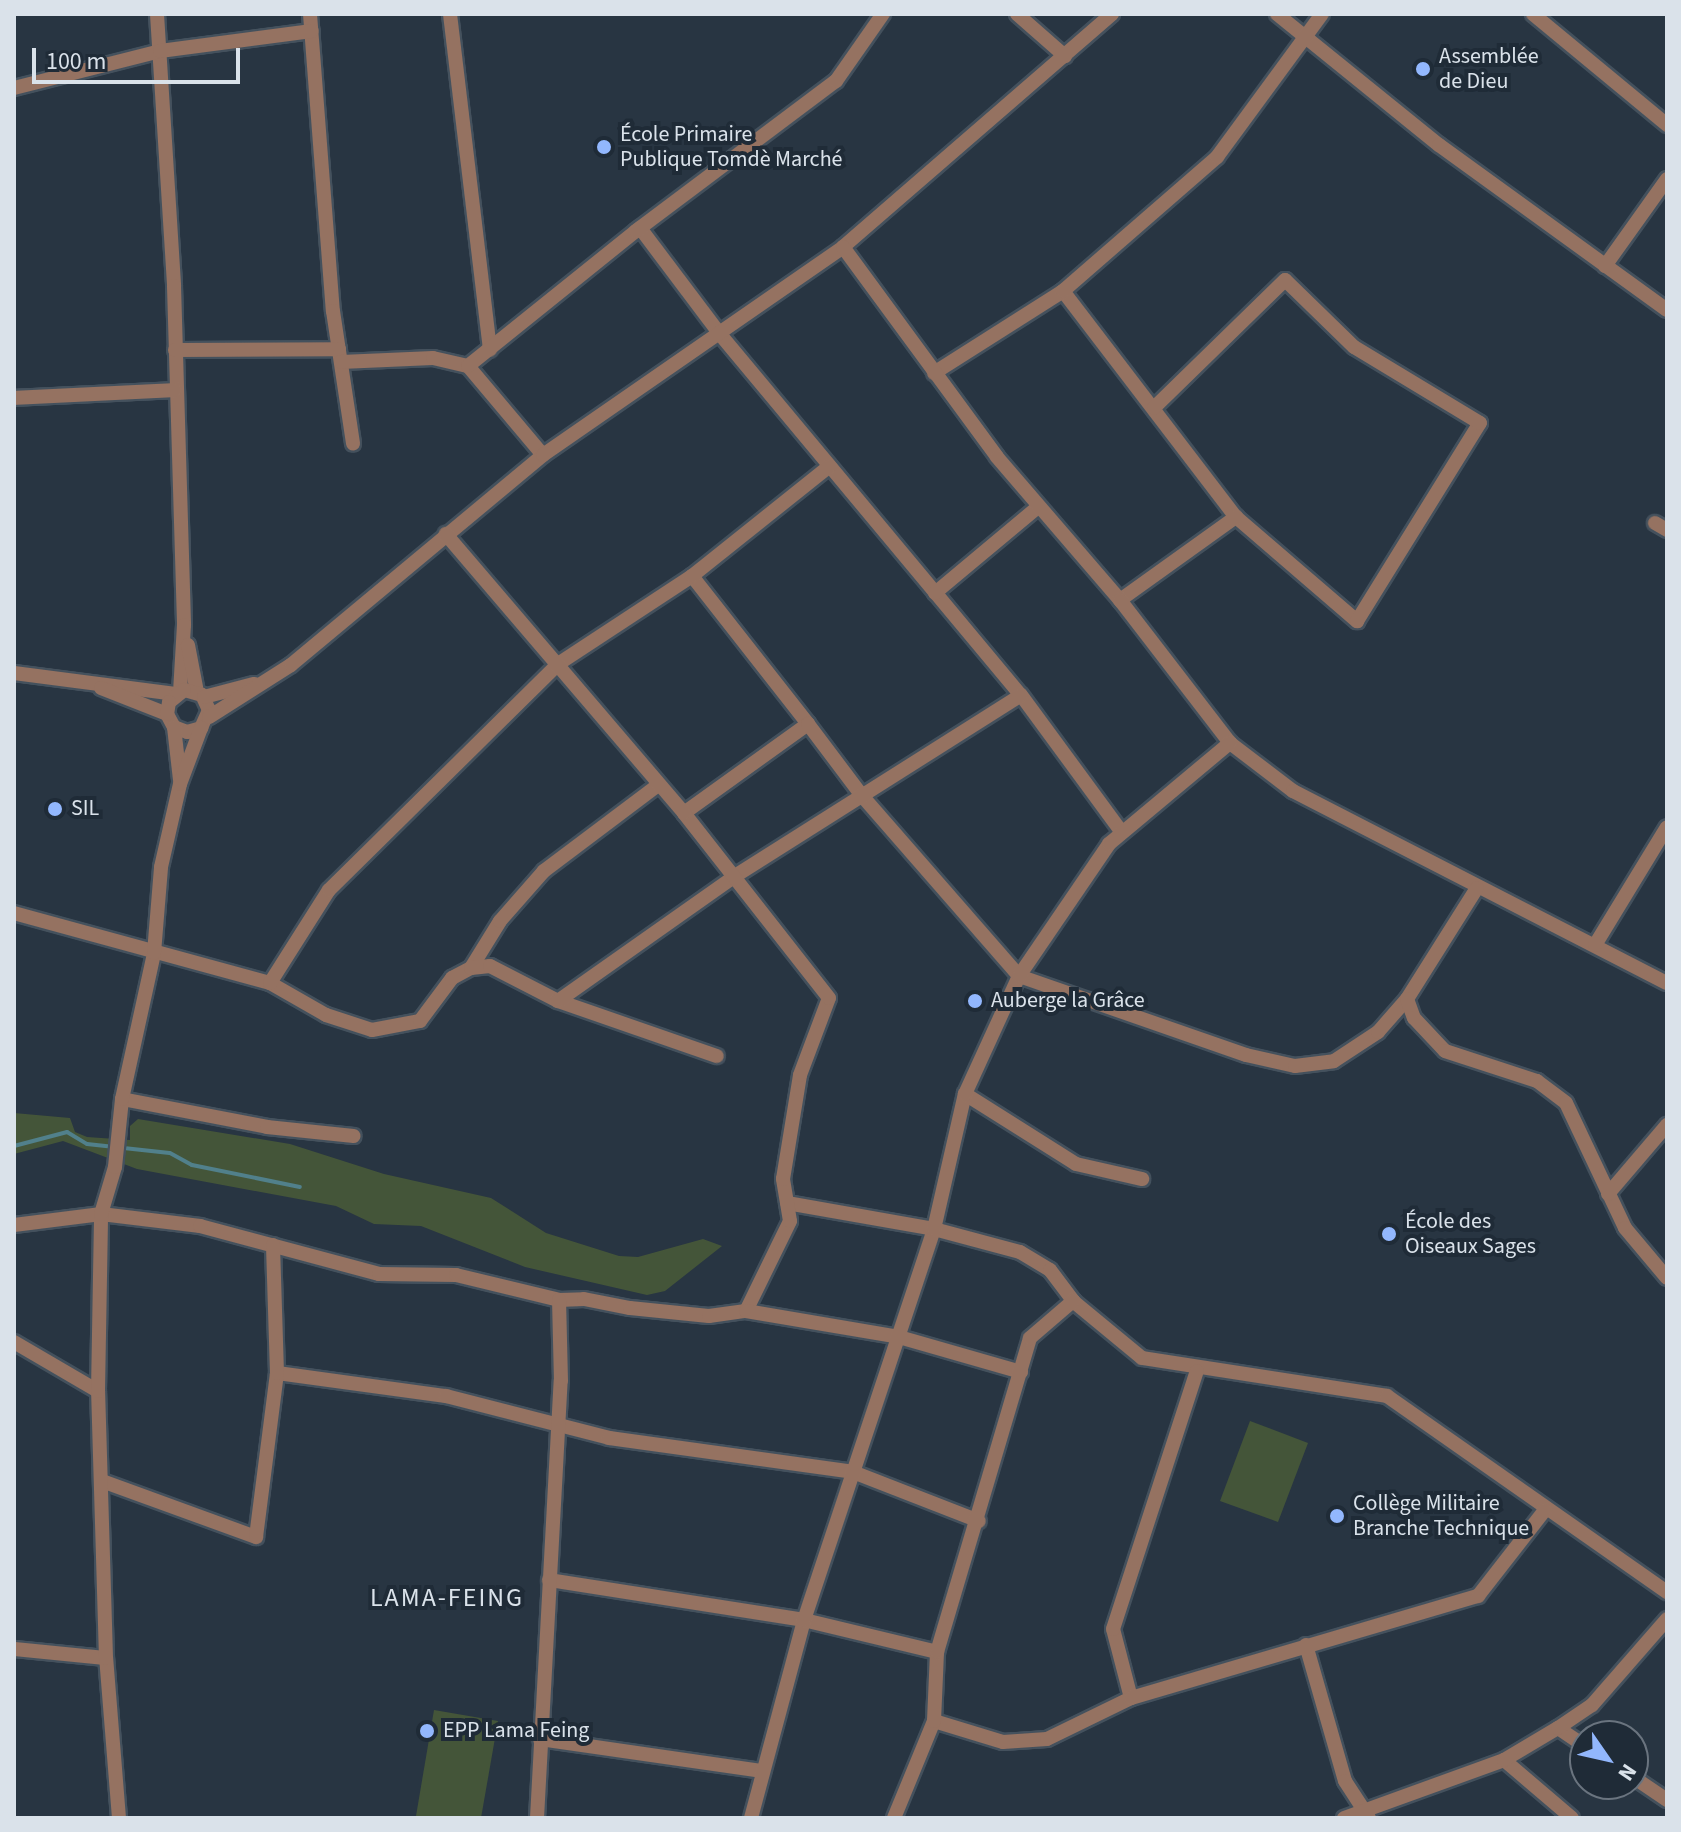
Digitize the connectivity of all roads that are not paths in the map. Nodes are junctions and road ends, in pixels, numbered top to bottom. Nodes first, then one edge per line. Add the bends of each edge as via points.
1 (157, 14) edge
2 (450, 14) edge
3 (883, 14) edge
4 (1017, 14) edge
5 (1112, 14) edge
6 (1277, 14) edge
7 (1322, 14) edge
8 (1533, 14) edge
9 (314, 19) edge
10 (1304, 35) junction
11 (160, 51) junction
12 (1065, 56) junction
13 (14, 88) edge
14 (1667, 125) edge
15 (1667, 179) edge
16 (640, 228) junction
17 (843, 247) junction
18 (1605, 266) junction
19 (1063, 291) junction
20 (1667, 310) edge
21 (719, 333) junction
22 (175, 350) junction
23 (490, 350) junction
24 (340, 356) junction
25 (468, 366) junction
26 (934, 373) junction
27 (175, 390) junction
28 (14, 398) edge
29 (1154, 408) junction
30 (353, 443) dead end
31 (543, 455) junction
32 (830, 466) junction
33 (1038, 507) junction
34 (1236, 517) junction
35 (446, 534) junction
36 (692, 576) junction
37 (935, 593) junction
38 (1120, 600) junction
39 (184, 625) junction
40 (558, 664) junction
41 (14, 673) edge
42 (273, 678) junction
43 (101, 688) junction
44 (178, 693) junction
45 (200, 694) junction
46 (1021, 695) junction
47 (170, 721) junction
48 (205, 722) junction
49 (808, 724) junction
50 (1230, 743) junction
51 (180, 784) junction
52 (658, 785) junction
53 (863, 797) junction
54 (684, 813) junction
55 (1667, 827) edge
56 (1121, 831) junction
57 (735, 876) junction
58 (1477, 888) junction
59 (14, 913) edge
60 (1595, 945) junction
61 (154, 953) junction
62 (471, 968) junction
63 (1019, 976) junction
64 (270, 983) junction
65 (1667, 983) edge
66 (1407, 999) junction
67 (558, 1001) junction
68 (717, 1056) dead end
69 (965, 1094) junction
70 (122, 1099) junction
71 (1667, 1125) edge
72 (354, 1136) dead end
73 (1142, 1179) dead end
74 (1608, 1194) junction
75 (787, 1203) junction
76 (101, 1214) junction
77 (14, 1225) edge
78 (934, 1229) junction
79 (273, 1245) junction
80 (1667, 1278) edge
81 (559, 1300) junction
82 (1073, 1301) junction
83 (746, 1311) junction
84 (899, 1337) junction
85 (14, 1342) edge
86 (1197, 1371) junction
87 (1021, 1372) junction
88 (277, 1373) junction
89 (98, 1391) junction
90 (559, 1422) junction
91 (853, 1472) junction
92 (102, 1481) junction
93 (1545, 1510) junction
94 (979, 1521) junction
95 (549, 1580) junction
96 (1667, 1592) edge
97 (1667, 1619) edge
98 (804, 1620) junction
99 (1306, 1645) junction
100 (14, 1649) edge
101 (937, 1652) junction
102 (106, 1658) junction
103 (1131, 1698) junction
104 (934, 1721) junction
105 (1558, 1728) junction
106 (1569, 1735) edge
107 (540, 1739) junction
108 (1504, 1760) junction
109 (763, 1771) junction
110 (1649, 1788) edge
111 (1667, 1800) edge
112 (1366, 1813) edge
113 (119, 1818) edge
114 (537, 1818) edge
115 (751, 1818) edge
116 (894, 1818) edge
117 (1344, 1818) edge
118 (1572, 1818) edge

1 - 11 street
2 - 23 street
3 - 16 street via 836,81
4 - 12 street
5 - 12 street
6 - 10 street
7 - 10 street
8 - 14 street
9 - 11 street
9 - 24 street
10 - 18 street via 1439,145
10 - 19 street via 1217,157
11 - 13 street
11 - 22 street
12 - 17 street
15 - 18 street
16 - 21 street
16 - 23 street
17 - 21 street
17 - 26 street
18 - 20 street
19 - 26 street
19 - 29 street
21 - 31 street
21 - 32 street
22 - 24 street
22 - 27 street
23 - 25 street
24 - 25 street via 433,358
24 - 30 street
25 - 31 street
26 - 33 street
27 - 28 street
27 - 39 street
29 - 34 street
29 - 34 street via 1285,280 1354,347 1480,423 1357,621
31 - 35 street
32 - 36 street
32 - 37 street
33 - 37 street
33 - 38 street
34 - 38 street
35 - 40 street
35 - 42 street
36 - 40 street
36 - 49 street
37 - 46 street
38 - 50 street
39 - 44 street
39 - 45 street
40 - 52 street
40 - 64 street via 329,890
41 - 43 street
42 - 45 street
42 - 48 street
43 - 44 street
43 - 47 street
44 - 45 street
44 - 47 street
45 - 48 street
46 - 53 street
46 - 56 street
47 - 48 street via 187,732
47 - 51 street
48 - 51 street
49 - 53 street
49 - 54 street
50 - 56 street
50 - 58 street via 1293,791
51 - 61 street via 161,867
52 - 54 street
52 - 62 street via 544,871 500,921
53 - 57 street
53 - 63 street
54 - 57 street
55 - 60 street
56 - 63 street
57 - 67 street
57 - 75 street via 829,998 800,1075 783,1179
58 - 60 street
58 - 66 street
59 - 61 street
60 - 65 street
61 - 64 street
61 - 70 street
62 - 64 street via 452,978 420,1021 372,1030 326,1015
62 - 67 street via 490,966
63 - 66 street via 1246,1055 1295,1066 1334,1061 1378,1032
63 - 69 street
66 - 74 street via 1414,1018 1445,1051 1537,1081 1566,1103
67 - 68 street
69 - 73 street via 1076,1164
69 - 78 street
70 - 72 street via 267,1127
70 - 76 street via 115,1167
71 - 74 street
74 - 80 street via 1625,1228
75 - 78 street
75 - 83 street via 790,1221
76 - 77 street
76 - 79 street via 200,1226
76 - 89 street
78 - 82 street via 1020,1252 1050,1270
78 - 84 street
79 - 81 street via 379,1274 456,1275
79 - 88 street
81 - 83 street via 709,1316
81 - 90 street
82 - 86 street via 1142,1358
82 - 87 street via 1030,1338
83 - 84 street
84 - 87 street
84 - 91 street
85 - 89 street
86 - 93 street via 1387,1396
86 - 103 street via 1113,1629
87 - 94 street
88 - 90 street via 446,1396
88 - 92 street via 256,1537
89 - 92 street
90 - 91 street via 609,1438
90 - 95 street
91 - 94 street
91 - 98 street
92 - 102 street
93 - 96 street
93 - 99 street via 1478,1596
94 - 101 street
95 - 98 street
95 - 107 street
97 - 105 street via 1592,1705
98 - 101 street
98 - 109 street
99 - 103 street
99 - 112 street via 1345,1781
100 - 102 street
101 - 104 street
102 - 113 street
103 - 104 street via 1047,1739 1003,1742
104 - 116 street
105 - 106 street
105 - 108 street
107 - 109 street
107 - 114 street
108 - 112 street
108 - 118 street
109 - 115 street
110 - 111 street
112 - 117 street

